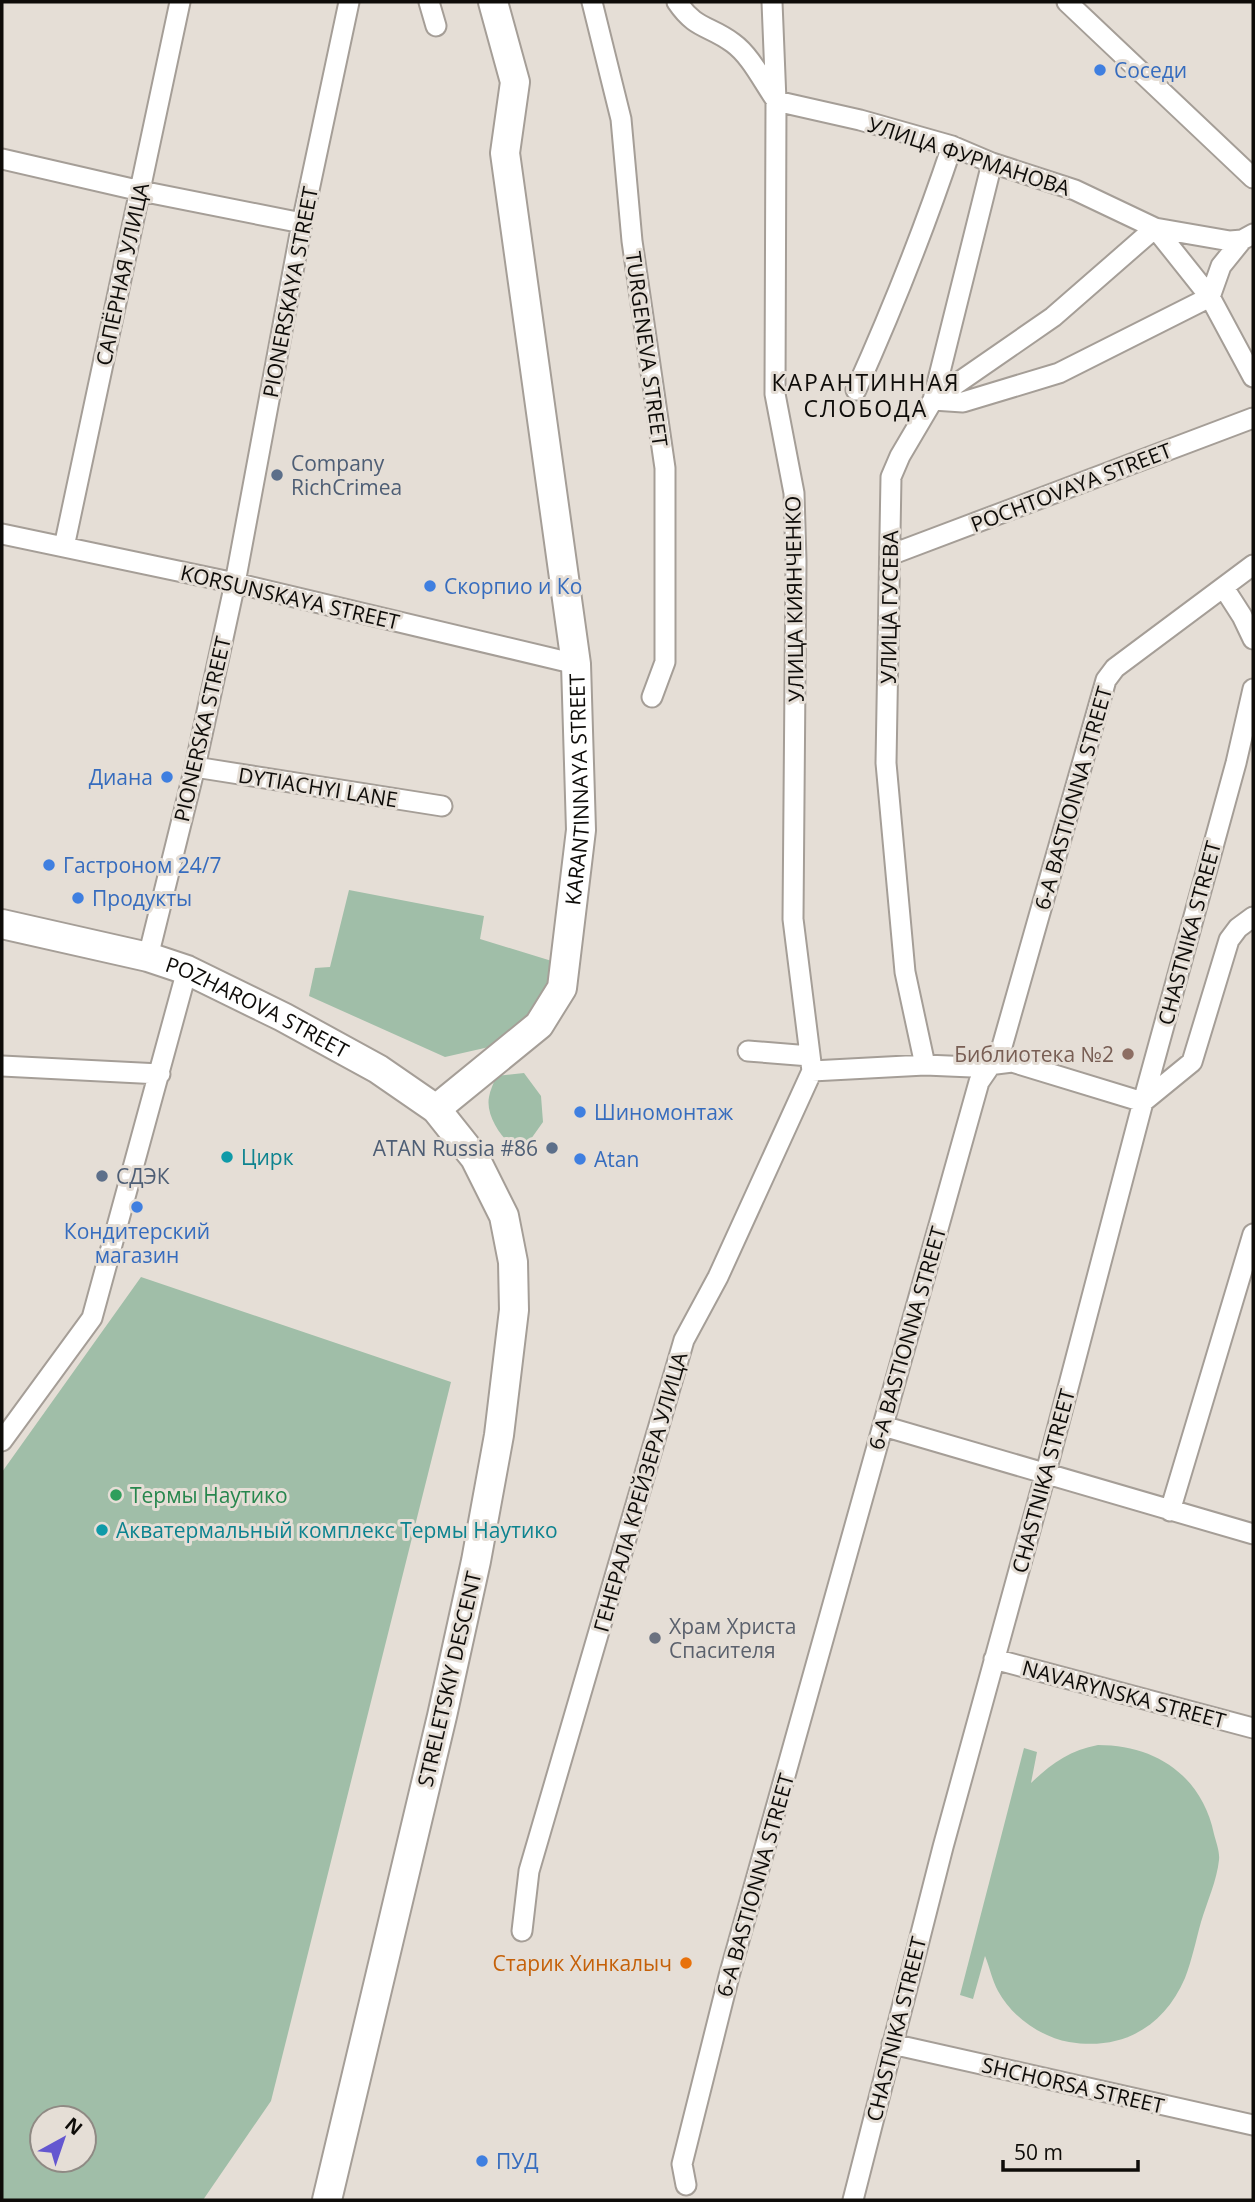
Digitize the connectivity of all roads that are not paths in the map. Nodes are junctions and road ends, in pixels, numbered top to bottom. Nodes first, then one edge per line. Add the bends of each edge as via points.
1 (180, 2) edge
2 (349, 2) edge
3 (429, 2) edge
4 (493, 2) edge
5 (592, 2) edge
6 (677, 2) edge
7 (772, 2) edge
8 (1068, 2) edge
9 (436, 26) dead end
10 (776, 101) junction
11 (952, 146) junction
12 (2, 159) edge
13 (992, 163) junction
14 (1253, 178) edge
15 (141, 191) junction
16 (302, 223) junction
17 (1155, 228) junction
18 (1248, 237) edge
19 (1210, 297) junction
20 (1253, 377) edge
21 (856, 390) dead end
22 (933, 400) junction
23 (1253, 418) edge
24 (2, 534) edge
25 (64, 547) junction
26 (890, 555) junction
27 (1253, 565) edge
28 (234, 583) junction
29 (1224, 588) junction
30 (1253, 639) edge
31 (576, 664) junction
32 (1253, 689) edge
33 (652, 697) dead end
34 (1253, 750) edge
35 (1236, 763) junction
36 (195, 767) junction
37 (442, 806) dead end
38 (1253, 917) edge
39 (2, 924) edge
40 (148, 957) junction
41 (187, 970) junction
42 (748, 1051) dead end
43 (811, 1063) junction
44 (2, 1066) edge
45 (925, 1066) junction
46 (992, 1066) junction
47 (160, 1074) junction
48 (1143, 1102) junction
49 (436, 1109) junction
50 (475, 1158) joint
51 (1253, 1234) edge
52 (883, 1426) junction
53 (2, 1441) edge
54 (1046, 1472) junction
55 (1170, 1511) junction
56 (1253, 1534) edge
57 (994, 1659) junction
58 (1253, 1728) edge
59 (522, 1931) dead end
60 (892, 2044) junction
61 (1253, 2125) edge
62 (686, 2185) dead end
63 (327, 2200) edge
64 (853, 2200) edge

1 - 15 street, САПЁРНАЯ УЛИЦА
2 - 16 street, PIONERSKAYA STREET
3 - 9 street
4 - 31 main road, KARANTINNAYA STREET via 515,82 505,153
5 - 33 street, TURGENEVA STREET via 621,119 632,241 665,468 665,662
6 - 10 street via 693,22 742,51
7 - 10 street, УЛИЦА КИЯНЧЕНКО
8 - 14 street
10 - 11 street, УЛИЦА ФУРМАНОВА
10 - 43 street, УЛИЦА КИЯНЧЕНКО via 775,394 793,493 796,561 793,919
11 - 13 street, УЛИЦА ФУРМАНОВА
11 - 21 street via 892,312
12 - 15 street
13 - 17 street, УЛИЦА ФУРМАНОВА via 1075,190
13 - 22 street, УЛИЦА ГУСЕВА
15 - 16 street
15 - 25 street, САПЁРНАЯ УЛИЦА
16 - 28 street, PIONERSKAYA STREET
17 - 18 street, УЛИЦА ФУРМАНОВА via 1217,240
17 - 19 street, УЛИЦА ФУРМАНОВА
17 - 22 street via 1053,317
18 - 19 street via 1222,266
19 - 20 street, УЛИЦА ФУРМАНОВА
19 - 22 street via 1059,373 963,402
22 - 26 street, УЛИЦА ГУСЕВА via 891,477
23 - 26 street, POCHTOVAYA STREET
24 - 25 street, KORSUNSKAYA STREET
25 - 28 street, KORSUNSKAYA STREET
26 - 45 street, УЛИЦА ГУСЕВА via 886,762 905,972
27 - 29 street, 6-A BASTIONNA STREET
28 - 31 street, KORSUNSKAYA STREET
28 - 36 street, PIONERSKA STREET
29 - 30 street
29 - 46 street, 6-A BASTIONNA STREET via 1115,668 1106,680 1001,1050
31 - 49 main road, KARANTINNAYA STREET via 581,830 562,988 539,1025
32 - 35 street, CHASTNIKA STREET
34 - 35 street
35 - 48 street, CHASTNIKA STREET
36 - 37 street, DYTIACHYI LANE
36 - 40 street, PIONERSKA STREET
38 - 48 street via 1229,940 1192,1062
39 - 40 main road, POZHAROVA STREET
40 - 41 main road, POZHAROVA STREET
41 - 47 street
41 - 49 main road, POZHAROVA STREET via 368,1064
42 - 43 street
43 - 45 street
43 - 59 street, ГЕНЕРАЛА КРЕЙЗЕРА УЛИЦА via 718,1277 684,1340 529,1871
44 - 47 street
45 - 46 street
46 - 48 street via 1012,1062
46 - 52 street, 6-A BASTIONNA STREET via 979,1082
47 - 53 street via 92,1318
48 - 54 street, CHASTNIKA STREET
49 - 50 main road, POZHAROVA STREET
50 - 63 main road, STRELETSKIY DESCENT via 504,1216 513,1262 514,1310 499,1435 442,1716
51 - 55 street
52 - 54 street
52 - 62 street, 6-A BASTIONNA STREET via 722,2000 682,2164
54 - 55 street
54 - 57 street, CHASTNIKA STREET
55 - 56 street
57 - 58 street, NAVARYNSKA STREET
57 - 60 street, CHASTNIKA STREET
60 - 61 street, SHCHORSA STREET
60 - 64 street, CHASTNIKA STREET

